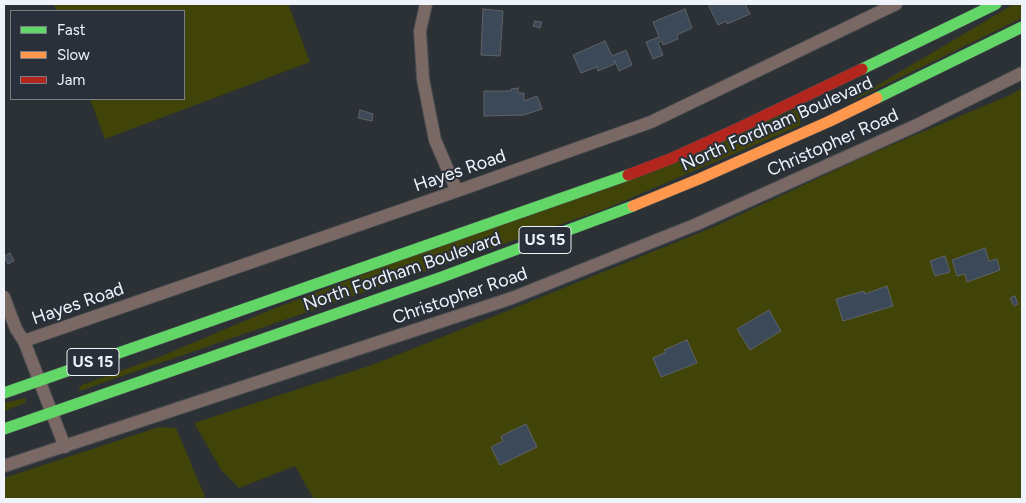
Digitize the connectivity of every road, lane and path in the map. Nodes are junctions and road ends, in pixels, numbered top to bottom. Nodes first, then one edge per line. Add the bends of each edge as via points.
1 (426, 4) edge
2 (896, 4) edge
3 (996, 4) edge
4 (1022, 27) edge
5 (872, 64) junction
6 (1022, 73) edge
7 (847, 88) dead end
8 (819, 112) dead end
9 (823, 124) junction
10 (457, 191) junction
11 (4, 297) edge
12 (24, 341) junction
13 (39, 381) junction
14 (4, 393) edge
15 (52, 412) junction
16 (4, 429) edge
17 (65, 447) junction
18 (4, 466) edge

1 - 10 street via 420,31 423,79 435,140
2 - 10 street, Hayes Road via 651,122
3 - 5 highway, North Fordham Boulevard / US 15
4 - 9 highway, North Fordham Boulevard / US 15
5 - 7 highway
5 - 13 highway, North Fordham Boulevard / US 15 via 741,128 608,183
6 - 17 street, Christopher Road via 917,125 697,224 520,295
8 - 9 highway
9 - 15 highway, North Fordham Boulevard / US 15 via 682,186 542,241
10 - 12 street, Hayes Road
11 - 12 street
12 - 13 street
13 - 14 highway, North Fordham Boulevard / US 15
13 - 15 street
15 - 16 highway, North Fordham Boulevard / US 15
15 - 17 street
17 - 18 street, Christopher Road

